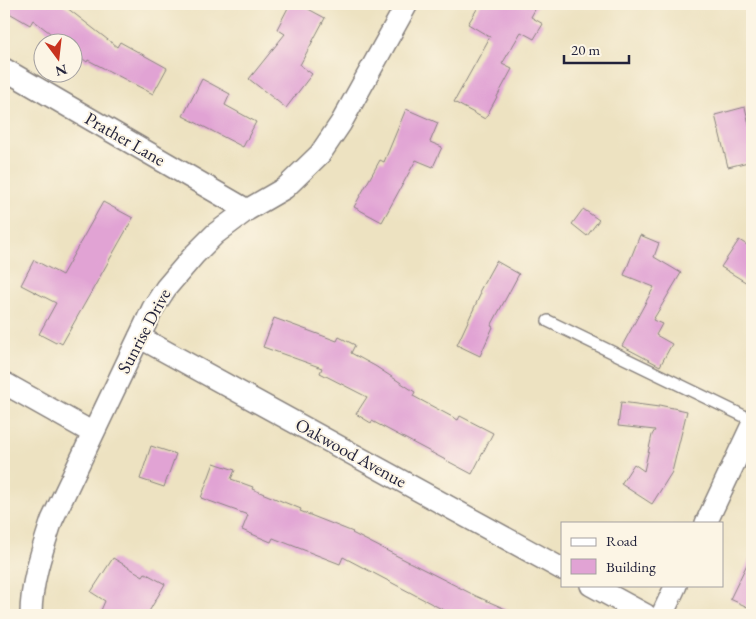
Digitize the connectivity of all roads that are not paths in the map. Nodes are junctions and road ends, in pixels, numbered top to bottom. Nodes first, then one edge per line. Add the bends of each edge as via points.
1 (407, 4) edge
2 (4, 69) edge
3 (247, 210) junction
4 (548, 321) dead end
5 (139, 337) junction
6 (4, 383) edge
7 (752, 420) edge
8 (752, 424) edge
9 (93, 432) junction
10 (706, 522) edge
11 (561, 568) edge
12 (593, 586) edge
13 (676, 586) edge
14 (31, 615) edge
15 (646, 615) edge
16 (662, 615) edge

1 - 3 street, Sunrise Drive via 341,123 320,154 285,188
2 - 3 street, Prather Lane
3 - 5 street, Sunrise Drive via 215,234 166,288
4 - 7 lane
5 - 9 street, Sunrise Drive
5 - 11 street, Oakwood Avenue
6 - 9 street
8 - 10 street
9 - 14 street, Sunrise Drive via 52,520 33,583
12 - 15 street
13 - 16 street

